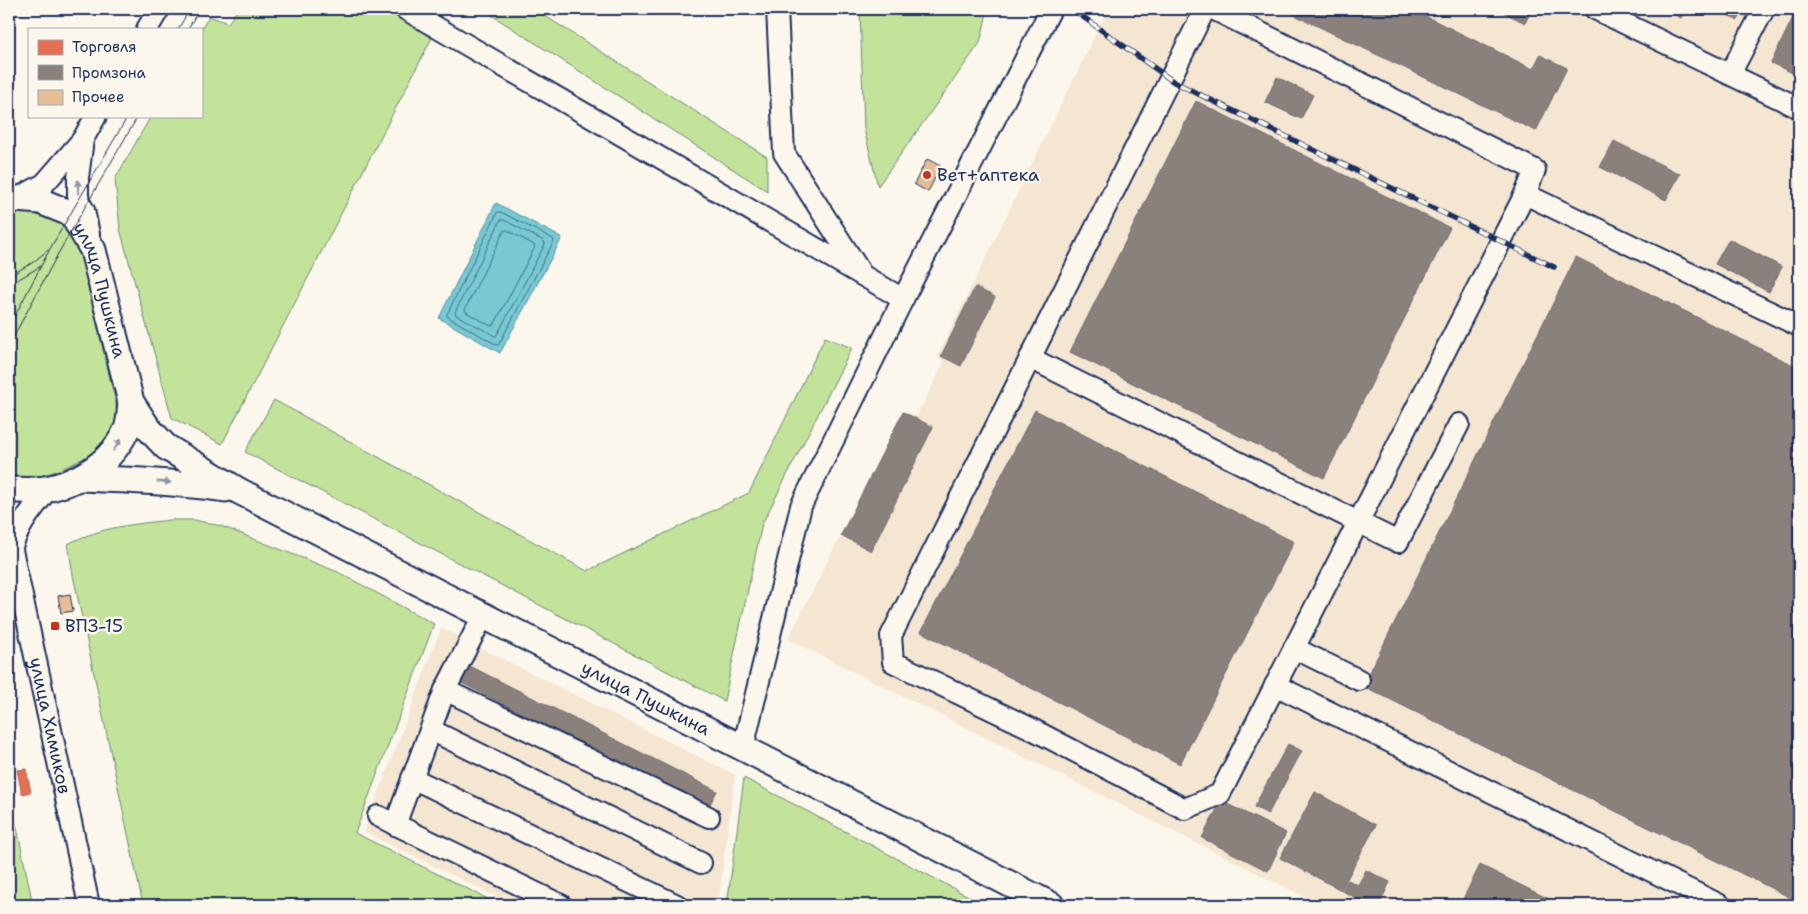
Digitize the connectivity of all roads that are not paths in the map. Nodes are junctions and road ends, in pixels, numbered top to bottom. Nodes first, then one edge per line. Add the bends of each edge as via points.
1 (159, 9) edge
2 (405, 9) edge
3 (777, 9) edge
4 (1051, 9) edge
5 (1205, 9) edge
6 (1213, 9) edge
7 (1595, 9) edge
8 (1764, 9) edge
9 (148, 28) edge
10 (1730, 74) junction
11 (1799, 108) edge
12 (95, 118) edge
13 (83, 139) junction
14 (1525, 194) junction
15 (13, 200) edge
16 (93, 250) junction
17 (862, 273) junction
18 (903, 299) junction
19 (1798, 322) edge
20 (1030, 358) junction
21 (131, 402) junction
22 (1459, 424) dead end
23 (80, 478) junction
24 (48, 488) junction
25 (9, 489) edge
26 (240, 491) junction
27 (1358, 522) junction
28 (10, 541) edge
29 (483, 616) junction
30 (1294, 648) junction
31 (1359, 680) dead end
32 (1275, 685) junction
33 (445, 690) junction
34 (431, 730) junction
35 (743, 748) junction
36 (412, 778) junction
37 (709, 817) dead end
38 (701, 863) dead end
39 (89, 905) edge
40 (562, 905) edge
41 (677, 905) edge
42 (1051, 905) edge
43 (1720, 905) edge

1 - 9 street
2 - 17 street
3 - 17 street via 784,153
4 - 18 street
5 - 20 street
6 - 14 street via 1535,170
7 - 10 street
8 - 10 street
10 - 11 street
12 - 13 street
13 - 15 street via 44,184
16 -> 13 street via 78,195
14 - 19 street
14 - 27 street
15 - 16 main road, улица Пушкина via 40,201 72,214
16 - 21 main road, улица Пушкина
17 - 18 street
18 - 35 street via 801,506
20 - 27 street
20 - 32 street via 891,636 893,662 1185,808 1220,794
23 -> 21 main road, улица Пушкина via 99,466 115,449 128,427
21 - 26 main road, улица Пушкина via 148,428 166,446
22 - 27 street via 1398,542
23 - 24 main road, улица Пушкина
23 -> 26 main road, улица Пушкина via 188,483
24 - 25 main road, улица Пушкина
24 - 28 street, улица Химиков
26 - 29 main road, улица Пушкина
27 - 30 street
28 - 39 street, улица Химиков
29 - 33 street
29 - 35 main road, улица Пушкина
30 - 31 street
30 - 32 street
32 - 43 street
33 - 34 street
33 - 37 street
34 - 36 street
34 - 38 street
35 - 42 main road, улица Пушкина
36 - 40 street via 386,821
36 - 41 street

